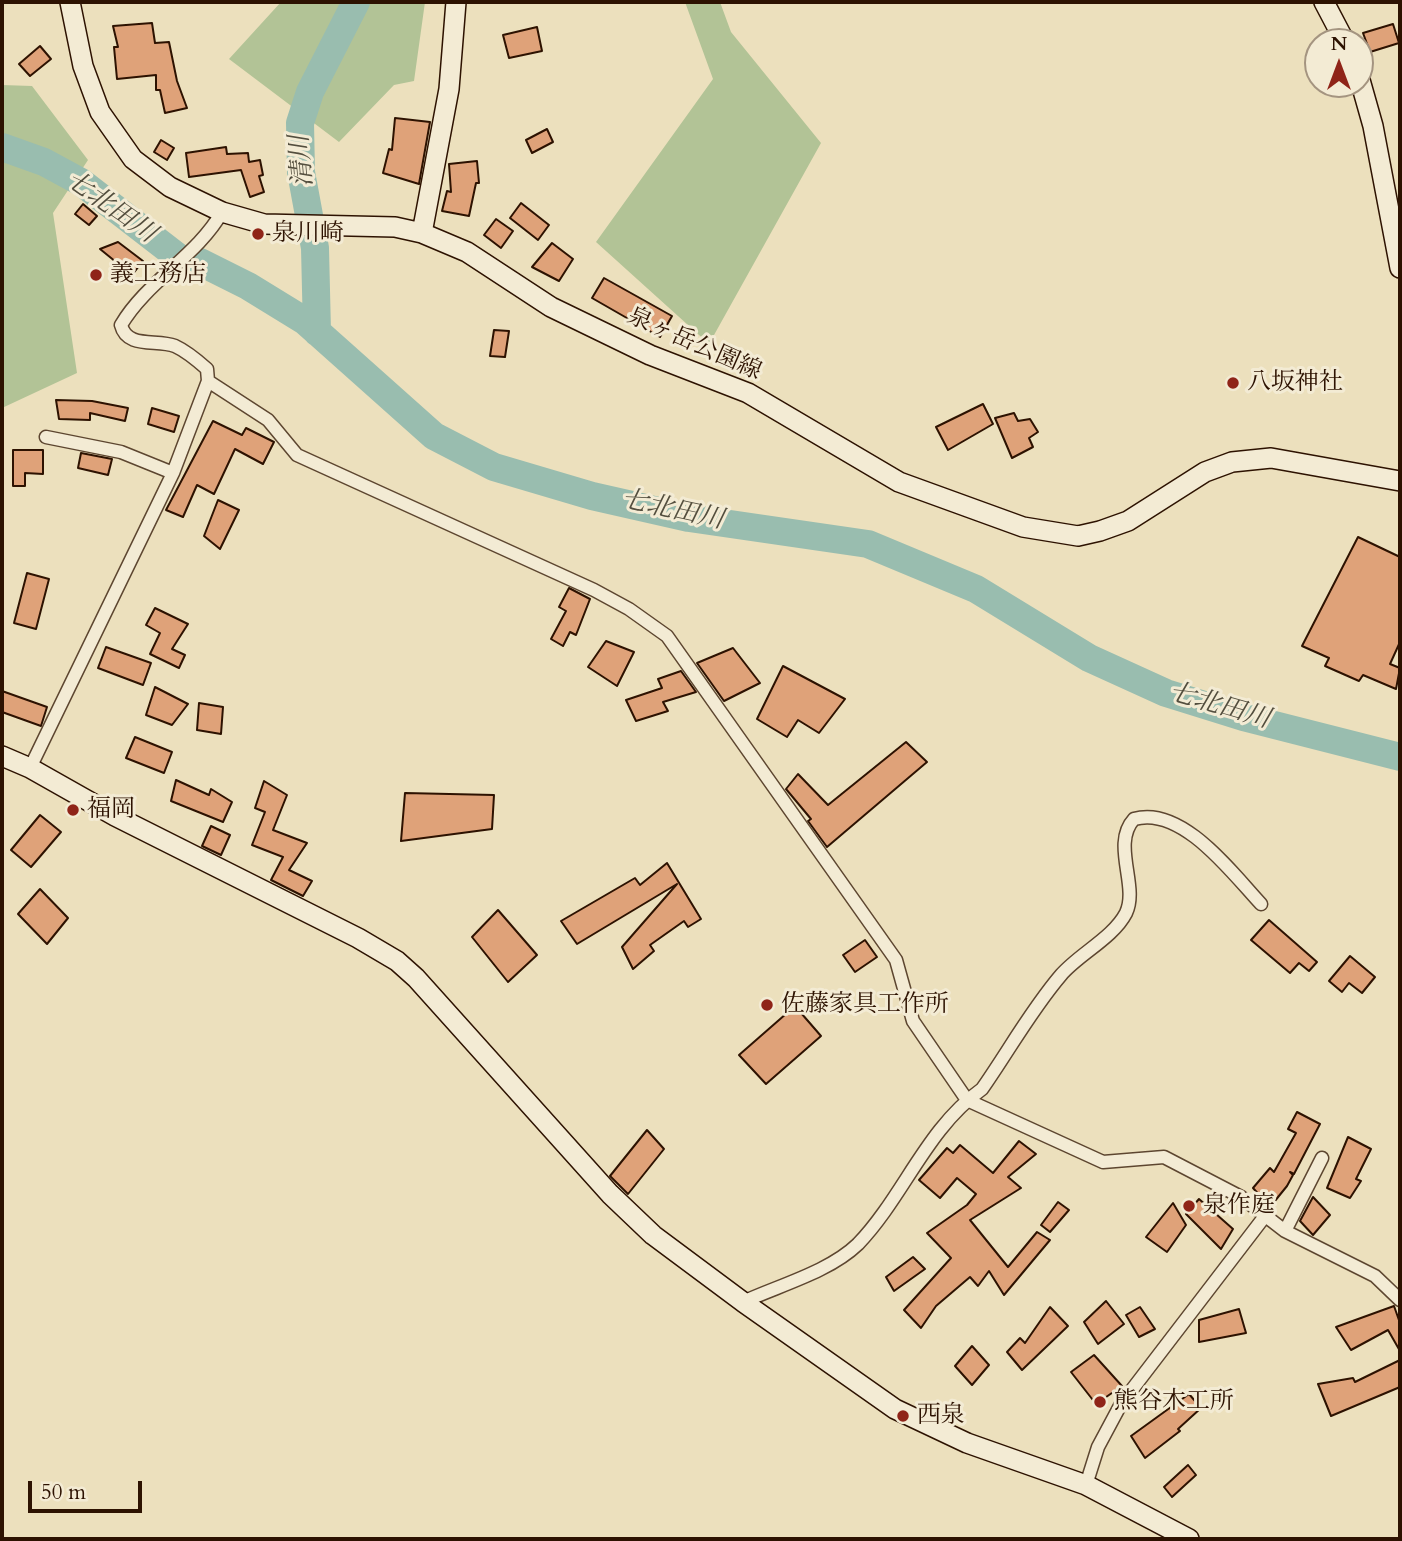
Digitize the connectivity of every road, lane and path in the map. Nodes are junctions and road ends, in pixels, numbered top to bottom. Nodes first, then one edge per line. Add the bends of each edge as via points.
1 (70, 2) edge
2 (456, 2) edge
3 (1324, 2) edge
4 (1338, 28) edge
5 (1365, 98) edge
6 (217, 220) junction
7 (422, 233) junction
8 (1400, 268) edge
9 (208, 381) junction
10 (46, 437) dead end
11 (173, 473) junction
12 (1400, 481) edge
13 (2, 756) edge
14 (30, 768) junction
15 (1261, 904) dead end
16 (967, 1100) junction
17 (1322, 1158) dead end
18 (1265, 1216) junction
19 (1285, 1231) junction
20 (1400, 1300) edge
21 (743, 1301) junction
22 (1086, 1485) junction
23 (1189, 1539) edge

1 - 6 street, 泉ヶ岳公園線 via 83,66 100,112 133,159
2 - 7 street via 449,89
3 - 4 street
5 - 8 street
6 - 7 street, 泉ヶ岳公園線 via 280,226 396,227
6 - 9 street via 121,325 132,341 175,346 207,369
7 - 12 street, 泉ヶ岳公園線 via 467,252 551,307 650,355 748,393 899,482 1023,527 1078,536 1100,531 1128,521 1205,472 1232,461 1271,457
9 - 11 street
9 - 16 street via 268,420 297,456 594,590 667,636 896,960 913,1021
10 - 11 street via 121,452
11 - 14 street
13 - 14 street
14 - 21 street via 397,961 610,1194 653,1235
15 - 16 street via 1193,836 1161,818 1134,820 1126,839 1129,904 1123,917 1059,977 982,1090
16 - 18 street via 1103,1163 1164,1157 1241,1197
16 - 21 street via 857,1244 826,1265
17 - 19 street
18 - 19 street
18 - 22 street via 1121,1404 1098,1447
19 - 20 street via 1375,1276
21 - 22 street via 895,1409 967,1443
22 - 23 street

